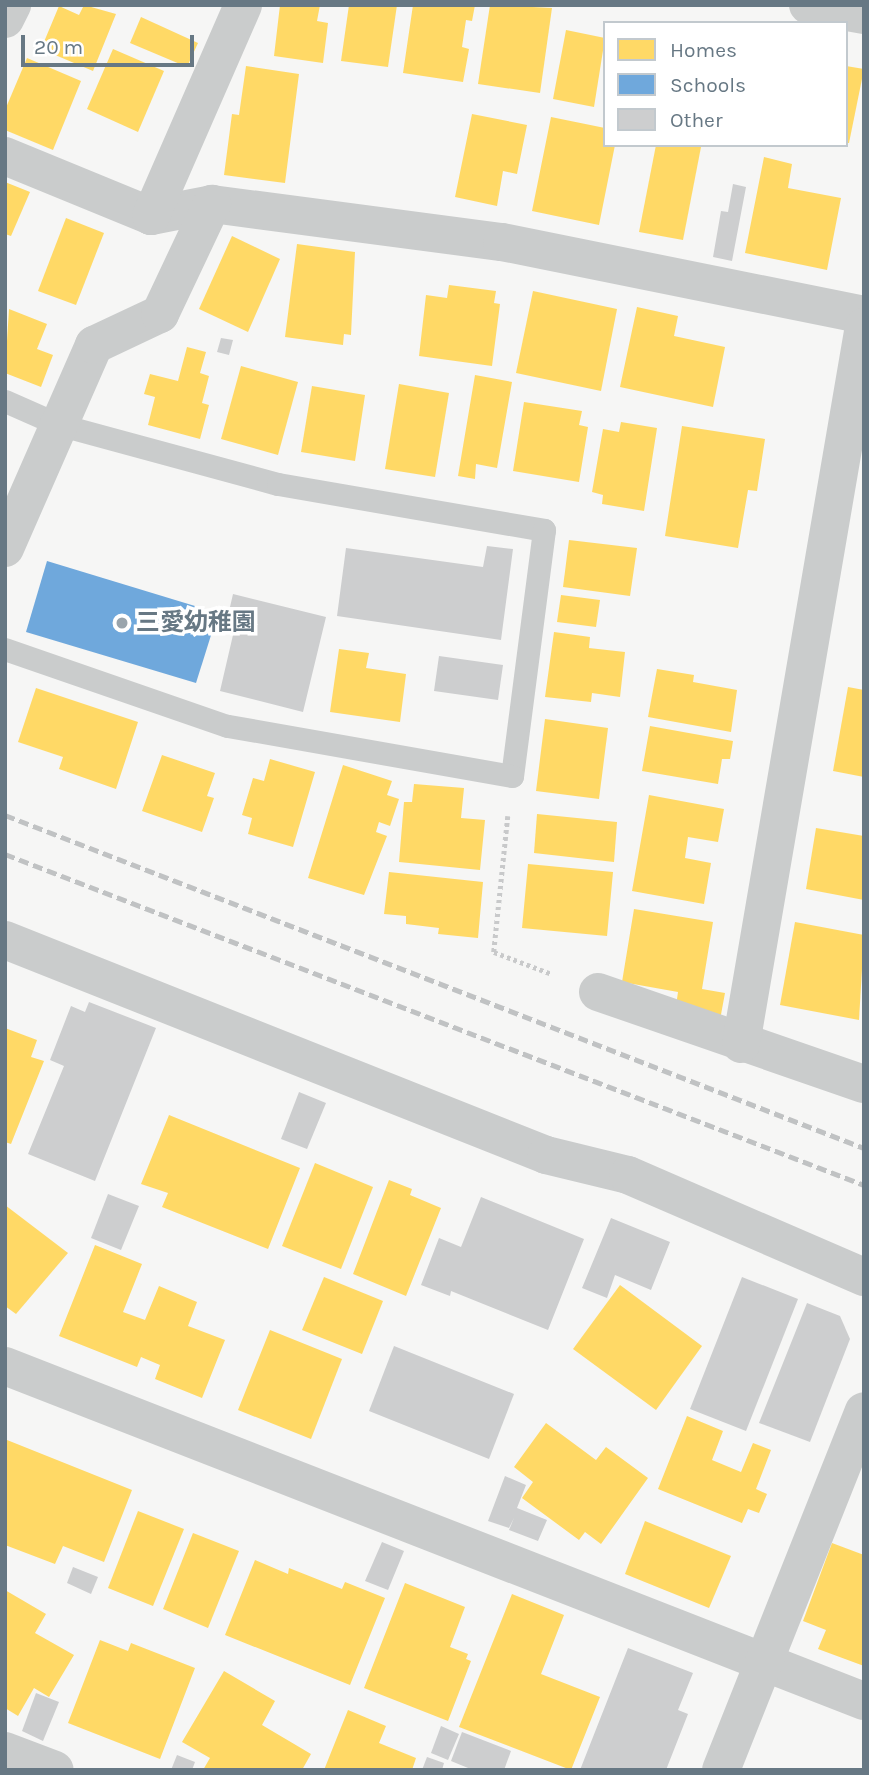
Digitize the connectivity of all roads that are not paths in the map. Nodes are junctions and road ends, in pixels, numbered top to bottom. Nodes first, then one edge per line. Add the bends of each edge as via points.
1 (12, 5) edge
2 (243, 5) edge
3 (808, 5) edge
4 (864, 15) edge
5 (5, 19) edge
6 (5, 156) edge
7 (212, 204) junction
8 (151, 216) junction
9 (864, 316) edge
10 (864, 326) edge
11 (5, 401) edge
12 (57, 424) junction
13 (5, 548) edge
14 (5, 649) edge
15 (5, 940) edge
16 (598, 992) road end
17 (741, 1044) junction
18 (864, 1084) edge
19 (864, 1277) edge
20 (5, 1366) edge
21 (864, 1411) edge
22 (764, 1662) junction
23 (864, 1701) edge
24 (5, 1751) edge
25 (55, 1770) edge
26 (721, 1770) edge

1 - 5 street
2 - 8 street
3 - 4 street
6 - 8 street
7 - 8 street
7 - 9 street via 502,242
7 - 12 street via 160,314 94,345
10 - 17 street
11 - 12 lane
12 - 13 street
12 - 14 lane via 278,484 544,530 512,776 227,726
15 - 19 street via 546,1155 628,1175
16 - 17 street
17 - 18 street
20 - 22 street
21 - 22 street
22 - 23 street
22 - 26 street
24 - 25 street

